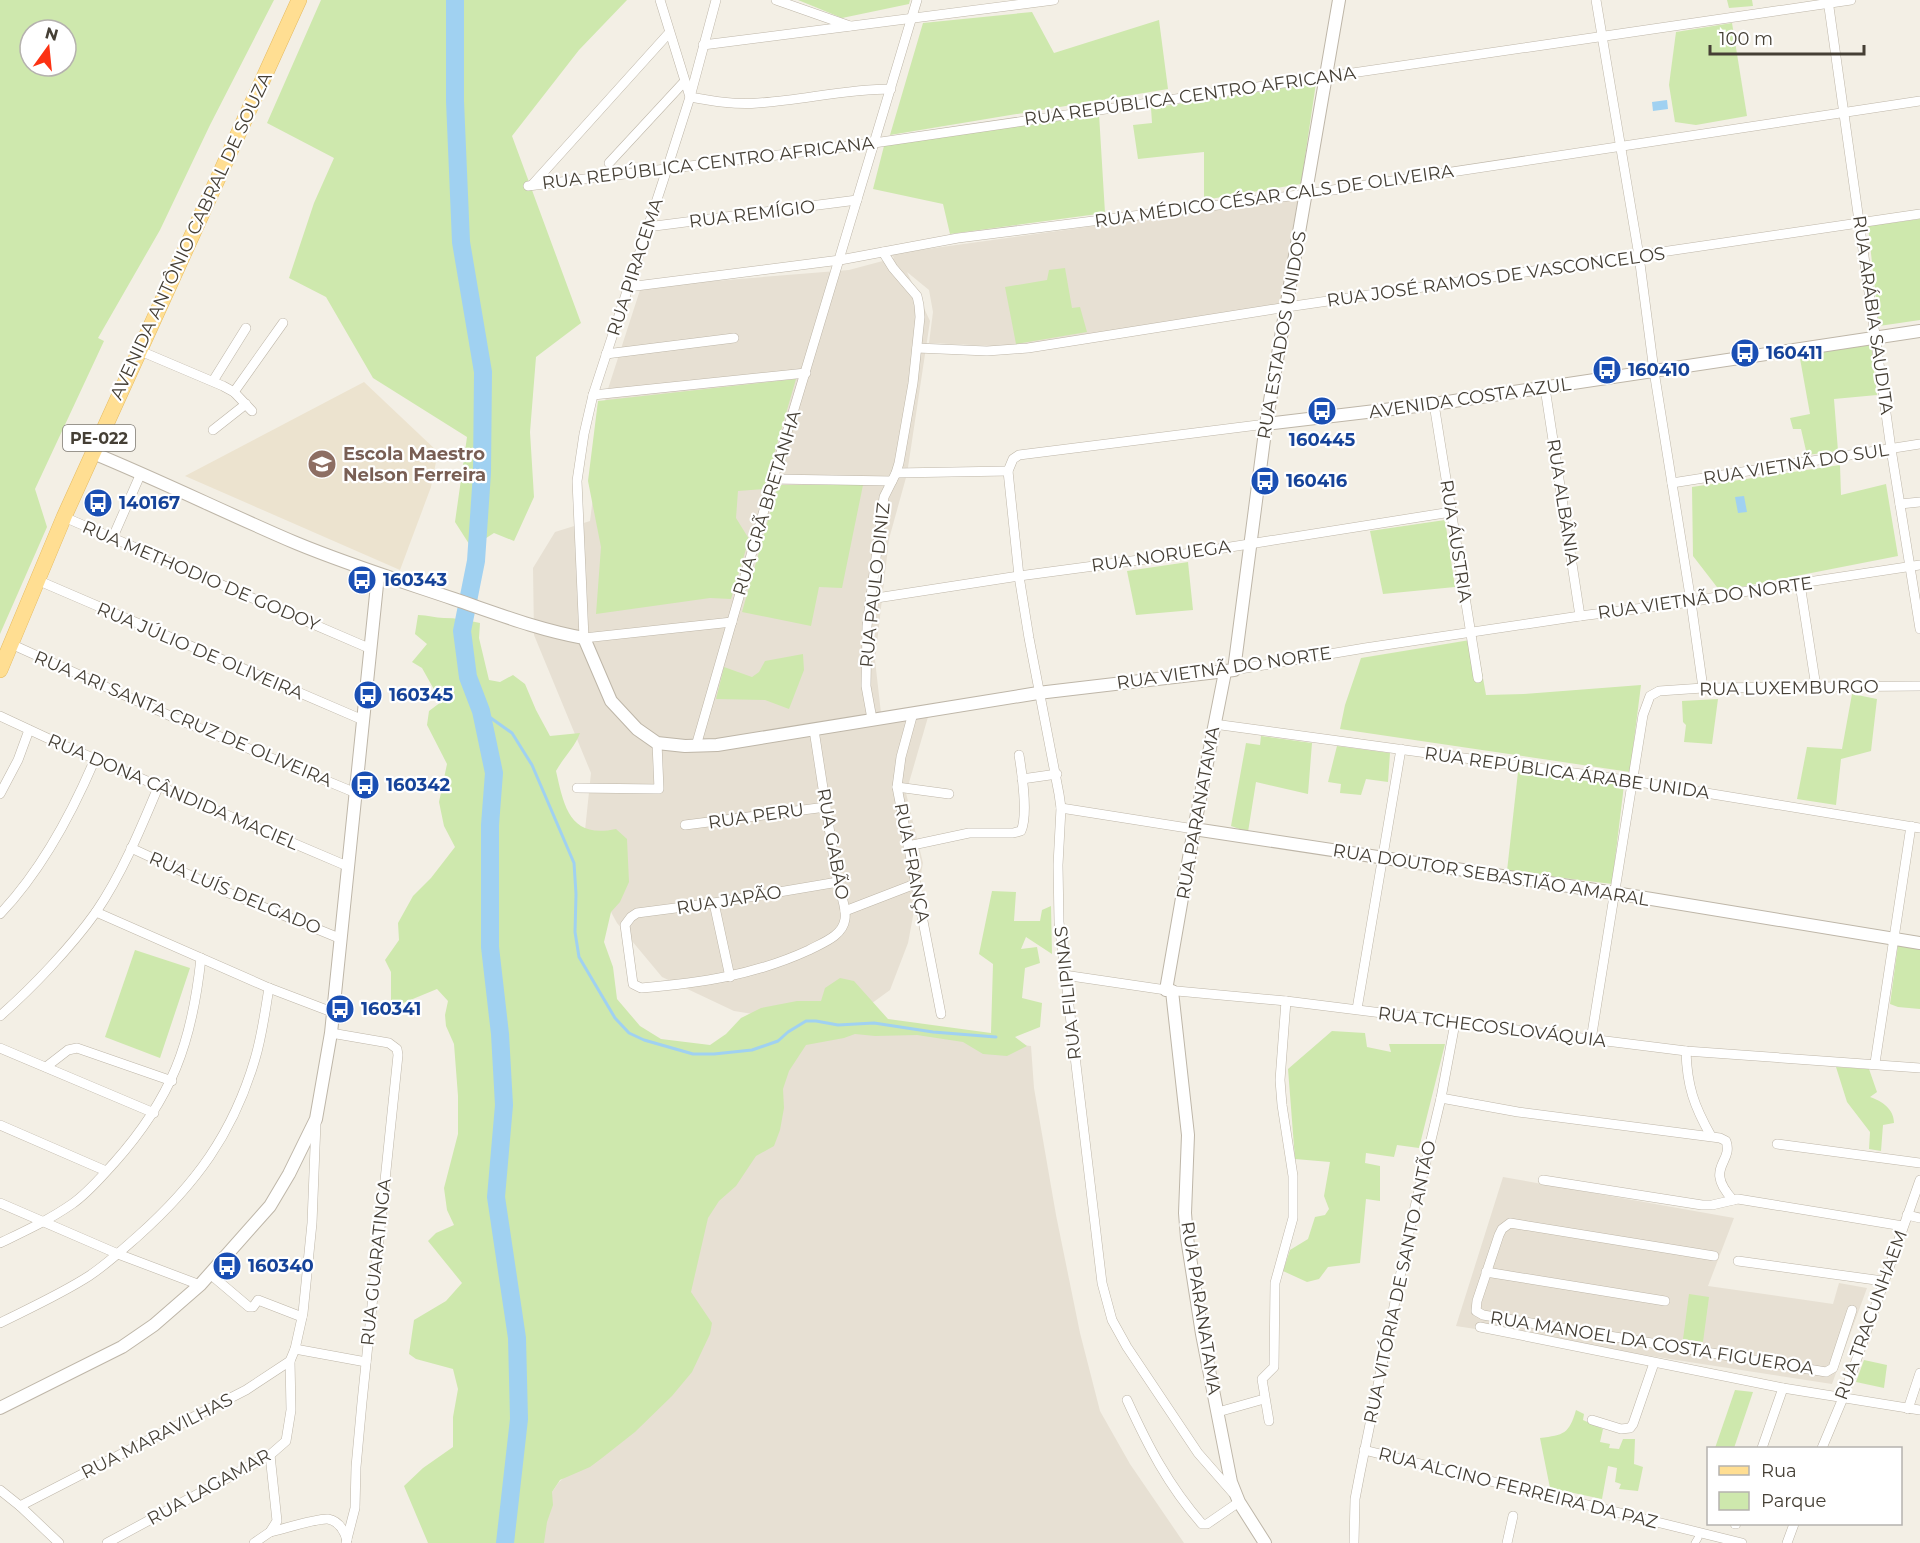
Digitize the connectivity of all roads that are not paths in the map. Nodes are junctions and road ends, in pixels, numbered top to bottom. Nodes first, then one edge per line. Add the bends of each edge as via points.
1 (299, 0) edge
2 (660, 0) edge
3 (716, 0) edge
4 (776, 0) edge
5 (917, 0) edge
6 (1054, 0) edge
7 (1339, 0) edge
8 (1596, 0) edge
9 (1851, 0) edge
10 (1026, 2) edge
11 (1828, 2) edge
12 (912, 18) junction
13 (852, 27) junction
14 (669, 33) junction
15 (1602, 35) junction
16 (703, 45) junction
17 (1326, 76) junction
18 (684, 82) junction
19 (891, 89) junction
20 (690, 97) junction
21 (1920, 101) edge
22 (1844, 112) junction
23 (874, 143) junction
24 (1619, 147) junction
25 (609, 163) dead end
26 (667, 169) junction
27 (1306, 194) junction
28 (857, 200) junction
29 (1920, 214) edge
30 (1860, 223) junction
31 (647, 227) junction
32 (883, 252) junction
33 (1639, 256) junction
34 (840, 260) junction
35 (628, 287) junction
36 (1287, 308) junction
37 (283, 323) dead end
38 (246, 328) dead end
39 (1920, 332) edge
40 (734, 338) dead end
41 (1876, 338) junction
42 (917, 348) junction
43 (138, 350) junction
44 (606, 354) junction
45 (1654, 371) junction
46 (806, 373) junction
47 (213, 381) junction
48 (1545, 388) junction
49 (234, 392) junction
50 (593, 395) junction
51 (1434, 404) junction
52 (1266, 424) junction
53 (213, 430) dead end
54 (1920, 444) edge
55 (1891, 449) junction
56 (93, 453) junction
57 (1008, 471) junction
58 (141, 473) junction
59 (894, 477) junction
60 (773, 478) junction
61 (1672, 483) junction
62 (1920, 502) edge
63 (1900, 504) junction
64 (1451, 512) junction
65 (64, 518) junction
66 (113, 537) junction
67 (1251, 543) junction
68 (1920, 565) edge
69 (1909, 567) junction
70 (378, 575) junction
71 (1019, 576) junction
72 (37, 580) junction
73 (1800, 584) junction
74 (870, 599) junction
75 (1691, 602) junction
76 (1580, 616) junction
77 (732, 622) junction
78 (1920, 629) edge
79 (1471, 633) junction
80 (584, 638) junction
81 (10, 644) junction
82 (371, 649) junction
83 (0, 670) edge
84 (1229, 671) junction
85 (1478, 678) dead end
86 (1920, 686) edge
87 (1816, 687) junction
88 (1703, 688) junction
89 (1038, 693) junction
90 (913, 713) junction
91 (0, 716) edge
92 (872, 719) junction
93 (363, 720) junction
94 (1214, 724) junction
95 (29, 730) junction
96 (814, 730) junction
97 (657, 743) junction
98 (696, 746) junction
99 (1401, 749) junction
100 (1019, 755) dead end
101 (95, 759) junction
102 (1057, 774) junction
103 (1023, 779) junction
104 (1633, 781) junction
105 (159, 785) junction
106 (897, 787) junction
107 (577, 788) dead end
108 (356, 793) junction
109 (0, 794) edge
110 (949, 794) dead end
111 (826, 807) junction
112 (1061, 808) junction
113 (685, 825) dead end
114 (1916, 827) edge
115 (1194, 829) junction
116 (908, 846) junction
117 (131, 848) junction
118 (1383, 859) junction
119 (347, 866) junction
120 (838, 882) junction
121 (915, 884) junction
122 (1615, 893) junction
123 (714, 903) junction
124 (845, 911) junction
125 (96, 912) junction
126 (0, 914) edge
127 (625, 925) joint
128 (339, 938) junction
129 (1894, 939) junction
130 (1920, 943) edge
131 (201, 958) junction
132 (1064, 975) junction
133 (730, 977) junction
134 (269, 988) junction
135 (1169, 990) junction
136 (1286, 1001) junction
137 (1357, 1010) junction
138 (332, 1012) junction
139 (941, 1014) dead end
140 (0, 1016) edge
141 (1455, 1023) junction
142 (331, 1033) junction
143 (1591, 1040) junction
144 (0, 1048) edge
145 (1686, 1051) junction
146 (1875, 1063) junction
147 (46, 1067) junction
148 (1920, 1068) edge
149 (172, 1081) junction
150 (1441, 1098) junction
151 (154, 1113) junction
152 (316, 1119) junction
153 (0, 1125) edge
154 (1711, 1136) junction
155 (1777, 1144) dead end
156 (1920, 1163) edge
157 (106, 1171) junction
158 (1543, 1180) dead end
159 (1920, 1180) edge
160 (1733, 1200) junction
161 (0, 1203) edge
162 (1907, 1215) junction
163 (1920, 1218) edge
164 (43, 1222) junction
165 (1903, 1226) junction
166 (0, 1243) edge
167 (118, 1254) junction
168 (1714, 1256) dead end
169 (1738, 1261) dead end
170 (1486, 1272) junction
171 (210, 1274) junction
172 (1883, 1281) junction
173 (200, 1286) junction
174 (1665, 1301) dead end
175 (1852, 1310) dead end
176 (302, 1317) junction
177 (0, 1323) edge
178 (1480, 1327) dead end
179 (1841, 1346) junction
180 (295, 1349) junction
181 (1858, 1352) junction
182 (290, 1361) junction
183 (366, 1362) junction
184 (1654, 1363) junction
185 (1920, 1373) edge
186 (1783, 1388) junction
187 (1842, 1398) junction
188 (1264, 1399) junction
189 (1127, 1400) dead end
190 (0, 1408) edge
191 (1908, 1409) junction
192 (1920, 1410) edge
193 (1218, 1412) junction
194 (1592, 1420) dead end
195 (1269, 1421) dead end
196 (1763, 1447) edge
197 (1823, 1447) edge
198 (1364, 1450) junction
199 (270, 1455) junction
200 (0, 1490) edge
201 (1238, 1500) junction
202 (20, 1506) junction
203 (1513, 1516) dead end
204 (1794, 1525) edge
205 (270, 1532) junction
206 (346, 1541) edge
207 (59, 1543) edge
208 (107, 1543) edge
209 (255, 1543) edge
210 (1265, 1543) edge
211 (1354, 1543) edge
212 (1507, 1543) edge
213 (1742, 1543) edge
214 (1787, 1543) edge

1 - 43 main road, AVENIDA ANTÔNIO CABRAL DE SOUZA / PE-022
2 - 14 street
3 - 16 street, RUA PIRACEMA
4 - 13 street
5 - 12 street, RUA GRÃ BRETANHA
6 - 10 street
7 - 17 street, RUA ESTADOS UNIDOS
8 - 15 street
9 - 11 street, RUA REPÚBLICA CENTRO AFRICANA
10 - 12 street
11 - 15 street, RUA REPÚBLICA CENTRO AFRICANA
11 - 22 street, RUA ARÁBIA SAUDITA
12 - 13 street
12 - 19 street, RUA GRÃ BRETANHA
13 - 16 street
14 - 18 street
14 - 26 street, RUA REPÚBLICA CENTRO AFRICANA via 530,185
15 - 17 street, RUA REPÚBLICA CENTRO AFRICANA
15 - 24 street
16 - 20 street, RUA PIRACEMA
17 - 23 street, RUA REPÚBLICA CENTRO AFRICANA
17 - 27 street, RUA ESTADOS UNIDOS
18 - 20 street
18 - 25 street
19 - 20 street via 757,103
19 - 23 street, RUA GRÃ BRETANHA
20 - 26 street, RUA PIRACEMA
21 - 22 street, RUA MÉDICO CÉSAR CALS DE OLIVEIRA
22 - 24 street, RUA MÉDICO CÉSAR CALS DE OLIVEIRA
22 - 30 street, RUA ARÁBIA SAUDITA
23 - 26 street, RUA REPÚBLICA CENTRO AFRICANA
23 - 28 street, RUA GRÃ BRETANHA
24 - 27 street, RUA MÉDICO CÉSAR CALS DE OLIVEIRA
24 - 33 street
26 - 31 street, RUA PIRACEMA
27 - 32 street, RUA MÉDICO CÉSAR CALS DE OLIVEIRA via 957,238
27 - 36 street, RUA ESTADOS UNIDOS
28 - 31 street, RUA REMÍGIO
28 - 34 street, RUA GRÃ BRETANHA
29 - 30 street, RUA JOSÉ RAMOS DE VASCONCELOS
30 - 33 street, RUA JOSÉ RAMOS DE VASCONCELOS
30 - 41 street, RUA ARÁBIA SAUDITA
31 - 35 street, RUA PIRACEMA
32 - 34 street, RUA MÉDICO CÉSAR CALS DE OLIVEIRA
32 - 42 street, RUA PAULO DINIZ via 917,296
33 - 36 street, RUA JOSÉ RAMOS DE VASCONCELOS
33 - 45 street
34 - 35 street, RUA MÉDICO CÉSAR CALS DE OLIVEIRA
34 - 46 street, RUA GRÃ BRETANHA
35 - 44 street, RUA PIRACEMA
36 - 42 street, RUA JOSÉ RAMOS DE VASCONCELOS via 1028,348
36 - 52 street, RUA ESTADOS UNIDOS
37 - 49 street
38 - 47 street
39 - 41 street, AVENIDA COSTA AZUL
40 - 44 street
41 - 45 street, AVENIDA COSTA AZUL
41 - 55 street, RUA ARÁBIA SAUDITA
42 - 59 street, RUA PAULO DINIZ
43 - 47 street
43 - 56 main road, AVENIDA ANTÔNIO CABRAL DE SOUZA / PE-022
44 - 50 street, RUA PIRACEMA
45 - 48 street, AVENIDA COSTA AZUL
45 - 61 street
46 - 50 street
46 - 60 street, RUA GRÃ BRETANHA
47 - 49 street
48 - 51 street, AVENIDA COSTA AZUL
48 - 76 street, RUA ALBÂNIA
49 - 53 street via 249,407
50 - 80 street, RUA PIRACEMA via 577,481
51 - 52 street, AVENIDA COSTA AZUL
51 - 64 street, RUA ÁUSTRIA
52 - 57 street, AVENIDA COSTA AZUL via 1019,455
52 - 67 street, RUA ESTADOS UNIDOS
54 - 55 street, RUA VIETNÃ DO SUL
55 - 61 street, RUA VIETNÃ DO SUL
55 - 63 street, RUA ARÁBIA SAUDITA
56 - 58 street
56 - 65 main road, AVENIDA ANTÔNIO CABRAL DE SOUZA / PE-022
57 - 59 street
57 - 71 street, RUA FILIPINAS
58 - 66 street
58 - 70 street
59 - 60 street
59 - 74 street, RUA PAULO DINIZ via 881,511
60 - 77 street, RUA GRÃ BRETANHA
61 - 75 street
62 - 63 street
63 - 69 street, RUA ARÁBIA SAUDITA
64 - 67 street, RUA NORUEGA
64 - 79 street, RUA ÁUSTRIA
65 - 66 street, RUA METHODIO DE GODOY
65 - 72 main road, AVENIDA ANTÔNIO CABRAL DE SOUZA / PE-022
66 - 82 street, RUA METHODIO DE GODOY
67 - 71 street, RUA NORUEGA
67 - 84 street, RUA ESTADOS UNIDOS
68 - 69 street, RUA VIETNÃ DO NORTE
69 - 73 street, RUA VIETNÃ DO NORTE
69 - 78 street, RUA ARÁBIA SAUDITA
70 - 80 street via 534,627
70 - 82 street
71 - 74 street, RUA NORUEGA
71 - 89 street, RUA FILIPINAS
72 - 81 main road, AVENIDA ANTÔNIO CABRAL DE SOUZA / PE-022
72 - 93 street, RUA JÚLIO DE OLIVEIRA
73 - 75 street, RUA VIETNÃ DO NORTE
73 - 87 street
74 - 92 street, RUA PAULO DINIZ via 866,687
75 - 76 street, RUA VIETNÃ DO NORTE
75 - 88 street
76 - 79 street, RUA VIETNÃ DO NORTE
77 - 80 street
77 - 98 street, RUA GRÃ BRETANHA
79 - 84 street, RUA VIETNÃ DO NORTE
79 - 85 street, RUA ÁUSTRIA
80 - 97 street via 611,701 637,729
81 - 83 main road, AVENIDA ANTÔNIO CABRAL DE SOUZA / PE-022
81 - 108 street, RUA ARI SANTA CRUZ DE OLIVEIRA
82 - 93 street
84 - 89 street, RUA VIETNÃ DO NORTE
84 - 94 street, RUA PARANATAMA
86 - 87 street, RUA LUXEMBURGO
87 - 88 street, RUA LUXEMBURGO
88 - 104 street, RUA LUXEMBURGO via 1659,691 1650,696
89 - 90 street, RUA VIETNÃ DO NORTE
89 - 102 street, RUA FILIPINAS
90 - 92 street, RUA VIETNÃ DO NORTE
90 - 106 street, RUA FRANÇA
91 - 95 street, RUA DONA CÂNDIDA MACIEL
92 - 96 street, RUA VIETNÃ DO NORTE
93 - 108 street
94 - 99 street, RUA REPÚBLICA ÁRABE UNIDA
94 - 115 street, RUA PARANATAMA
95 - 101 street, RUA DONA CÂNDIDA MACIEL
95 - 109 street
96 - 98 street, RUA VIETNÃ DO NORTE
96 - 111 street, RUA GABÃO
97 - 98 street, RUA VIETNÃ DO NORTE
97 - 107 street via 659,789
99 - 104 street, RUA REPÚBLICA ÁRABE UNIDA
99 - 118 street
100 - 103 street
101 - 105 street, RUA DONA CÂNDIDA MACIEL
101 - 126 street via 37,867
102 - 103 street
102 - 112 street, RUA FILIPINAS
103 - 116 street via 1021,831 969,833
104 - 114 street, RUA REPÚBLICA ÁRABE UNIDA
104 - 122 street
105 - 117 street
105 - 119 street, RUA DONA CÂNDIDA MACIEL
106 - 110 street
106 - 116 street, RUA FRANÇA
108 - 119 street
111 - 113 street, RUA PERU
111 - 120 street, RUA GABÃO
112 - 115 street, RUA DOUTOR SEBASTIÃO AMARAL
112 - 132 street, RUA FILIPINAS via 1059,922
114 - 129 street
115 - 118 street, RUA DOUTOR SEBASTIÃO AMARAL
115 - 135 street, RUA PARANATAMA
116 - 121 street, RUA FRANÇA
117 - 125 street
117 - 128 street, RUA LUÍS DELGADO
118 - 122 street, RUA DOUTOR SEBASTIÃO AMARAL
118 - 137 street
119 - 128 street
120 - 123 street, RUA JAPÃO
120 - 124 street, RUA GABÃO
121 - 124 street
121 - 139 street, RUA FRANÇA
122 - 129 street, RUA DOUTOR SEBASTIÃO AMARAL
122 - 143 street
123 - 127 street, RUA JAPÃO via 637,913
123 - 133 street
124 - 133 street, RUA GABÃO via 842,927 827,941 785,961
125 - 131 street
125 - 140 street via 43,975
127 - 133 street, RUA GABÃO via 631,978 636,987
128 - 138 street
129 - 130 street, RUA DOUTOR SEBASTIÃO AMARAL
129 - 146 street
131 - 134 street
131 - 149 street via 191,1021
132 - 135 street, RUA TCHECOSLOVÁQUIA
132 - 201 street, RUA FILIPINAS via 1102,1283 1112,1320 1198,1453
134 - 138 street
134 - 167 street via 255,1059 225,1134 178,1197
135 - 136 street, RUA TCHECOSLOVÁQUIA
135 - 193 street, RUA PARANATAMA via 1188,1135 1187,1238
136 - 137 street, RUA TCHECOSLOVÁQUIA
136 - 188 street via 1280,1080 1293,1176 1293,1218 1275,1282 1274,1367 1262,1379
137 - 141 street, RUA TCHECOSLOVÁQUIA
138 - 142 street
141 - 143 street, RUA TCHECOSLOVÁQUIA
141 - 150 street, RUA VITÓRIA DE SANTO ANTÃO
142 - 152 street
142 - 183 street, RUA GUARATINGA via 389,1043 398,1055
143 - 145 street, RUA TCHECOSLOVÁQUIA
144 - 147 street
145 - 146 street, RUA TCHECOSLOVÁQUIA
145 - 154 street via 1691,1094
146 - 148 street, RUA TCHECOSLOVÁQUIA
147 - 149 street via 77,1048
147 - 151 street
149 - 151 street
150 - 154 street via 1518,1112
150 - 198 street, RUA VITÓRIA DE SANTO ANTÃO
151 - 157 street
152 - 171 street via 270,1206
152 - 176 street via 312,1223
153 - 157 street
154 - 160 street via 1727,1144 1719,1179
155 - 156 street
157 - 164 street via 74,1203
158 - 160 street via 1702,1205
159 - 162 street, RUA TRACUNHAEM
160 - 165 street
161 - 164 street
162 - 163 street
162 - 165 street, RUA TRACUNHAEM
164 - 166 street
164 - 167 street
165 - 172 street, RUA TRACUNHAEM
167 - 173 street
167 - 177 street via 87,1277
168 - 170 street, RUA MANOEL DA COSTA FIGUEROA via 1514,1223 1502,1229
169 - 172 street
170 - 174 street
170 - 179 street, RUA MANOEL DA COSTA FIGUEROA via 1475,1307 1483,1315 1826,1372 1833,1368
171 - 173 street
171 - 176 street via 249,1307 258,1300
172 - 181 street, RUA TRACUNHAEM
173 - 190 street via 154,1326 122,1347
175 - 179 street
176 - 180 street
178 - 184 street
179 - 181 street
180 - 182 street
180 - 183 street
181 - 187 street, RUA TRACUNHAEM
182 - 199 street, RUA LAGAMAR via 286,1442
182 - 202 street, RUA MARAVILHAS via 246,1390
183 - 206 street, RUA GUARATINGA via 355,1508
184 - 186 street
184 - 194 street via 1630,1428
185 - 191 street
186 - 187 street
186 - 196 street
187 - 191 street
187 - 197 street, RUA TRACUNHAEM
188 - 193 street
188 - 195 street
189 - 201 street via 1165,1476 1202,1524
191 - 192 street
193 - 201 street, RUA PARANATAMA
198 - 211 street, RUA VITÓRIA DE SANTO ANTÃO via 1355,1499
198 - 213 street, RUA ALCINO FERREIRA DA PAZ
199 - 205 street via 278,1521
199 - 208 street, RUA LAGAMAR
200 - 202 street
201 - 210 street, RUA PARANATAMA
202 - 207 street
203 - 212 street
204 - 214 street
205 - 206 street via 327,1519 339,1524
205 - 209 street

